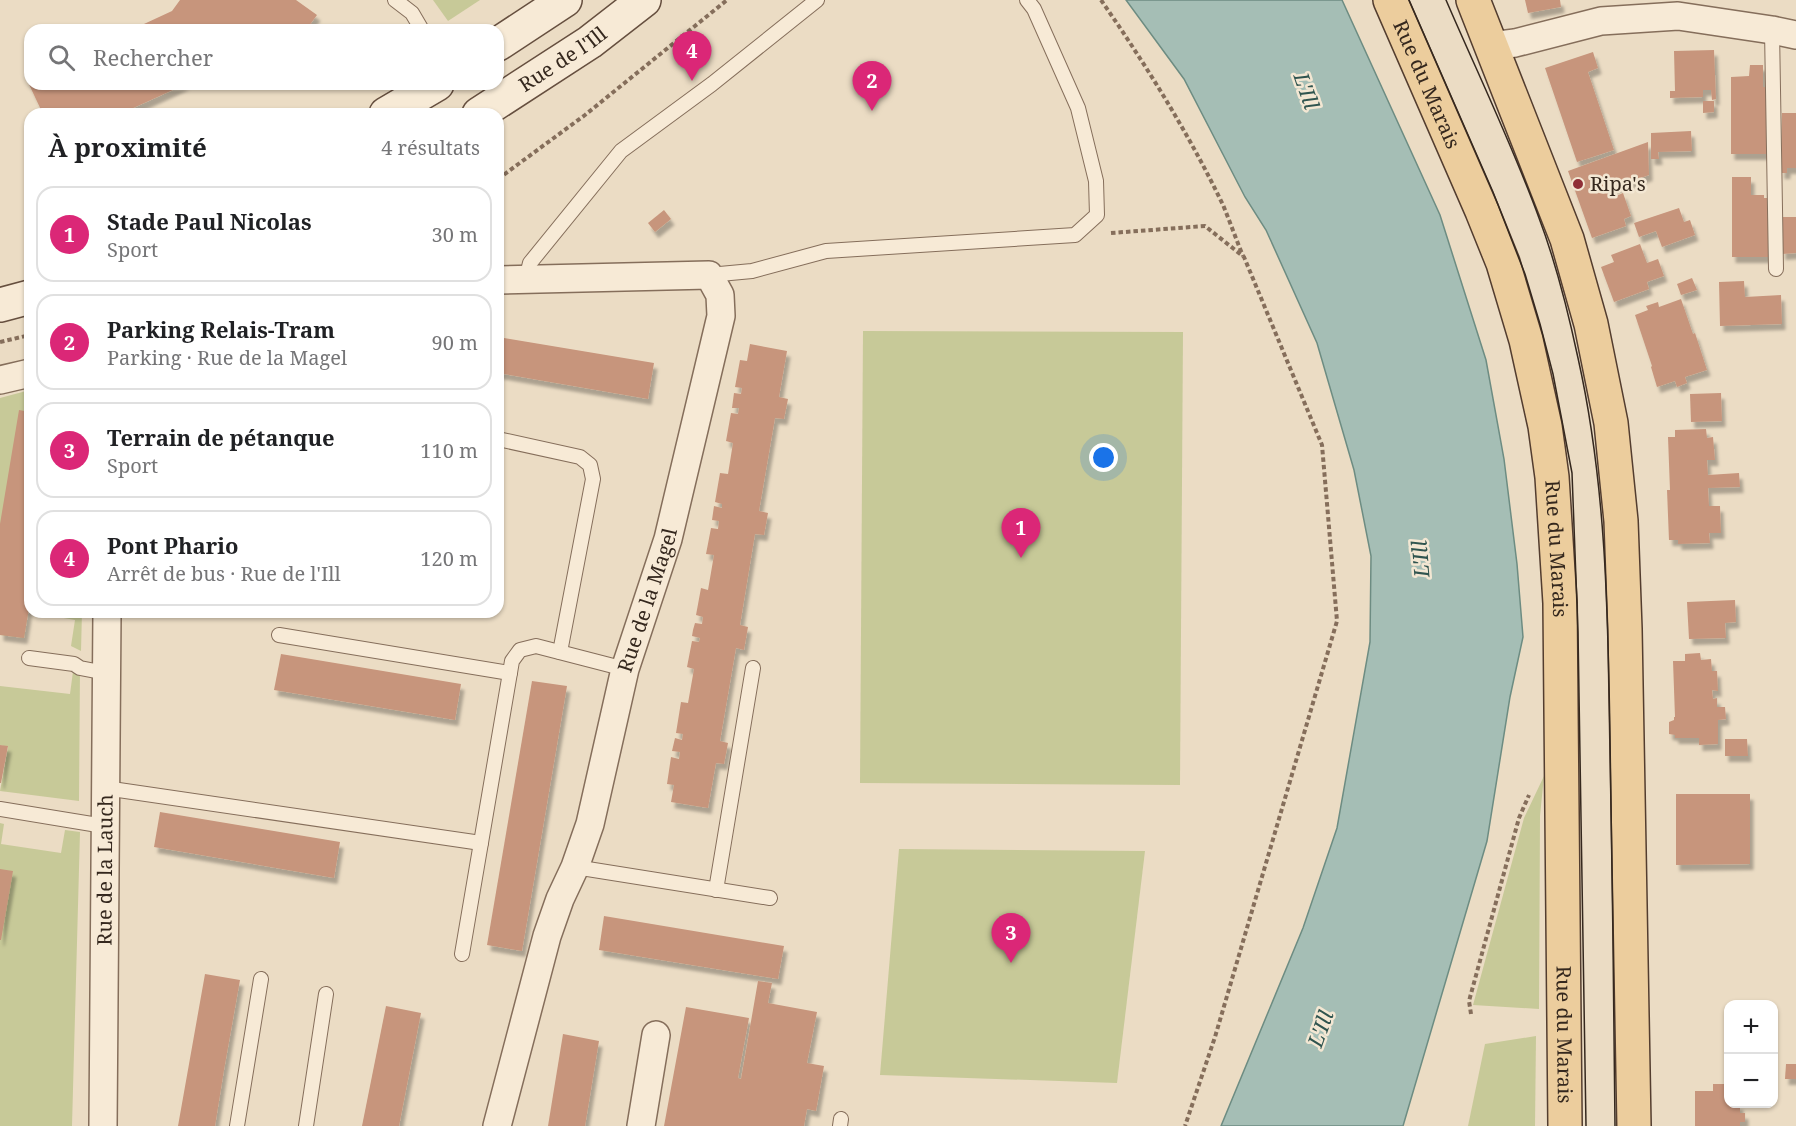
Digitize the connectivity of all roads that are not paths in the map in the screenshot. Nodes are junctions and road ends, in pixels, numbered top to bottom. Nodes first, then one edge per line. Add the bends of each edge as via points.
1 (394, 0) edge
2 (565, 0) edge
3 (644, 0) edge
4 (818, 0) edge
5 (1028, 0) edge
6 (1390, 0) edge
7 (1473, 0) edge
8 (418, 24) edge
9 (1784, 32) edge
10 (504, 40) edge
11 (1491, 46) junction
12 (427, 90) edge
13 (396, 108) edge
14 (488, 108) edge
15 (1776, 269) dead end
16 (709, 275) junction
17 (526, 279) junction
18 (504, 280) edge
19 (24, 299) edge
20 (0, 305) edge
21 (24, 374) edge
22 (0, 380) edge
23 (504, 440) edge
24 (107, 618) edge
25 (279, 635) dead end
26 (560, 652) junction
27 (29, 658) dead end
28 (753, 668) dead end
29 (625, 669) junction
30 (106, 673) junction
31 (510, 673) junction
32 (105, 788) junction
33 (0, 809) edge
34 (104, 826) junction
35 (481, 843) junction
36 (575, 867) junction
37 (716, 890) junction
38 (770, 898) dead end
39 (462, 954) dead end
40 (261, 980) dead end
41 (326, 994) dead end
42 (656, 1035) dead end
43 (102, 1126) edge
44 (237, 1126) edge
45 (306, 1126) edge
46 (497, 1126) edge
47 (641, 1126) edge
48 (1565, 1126) edge
49 (1634, 1126) edge

1 - 8 lane
2 - 10 main road
3 - 14 main road, Rue de l'Ill via 590,42
4 - 17 lane via 621,151 530,263
5 - 16 lane via 1078,108 1096,181 1097,215 1075,235 826,251 752,272
6 - 48 main road, Rue du Marais via 1503,263 1526,340 1545,426 1560,603
7 - 11 main road
9 - 11 street via 1678,16 1601,21
9 - 15 lane
11 - 49 main road via 1574,260 1612,432 1621,521 1625,629
12 - 13 main road
16 - 17 street
16 - 29 street, Rue de la Magel via 720,295 718,331 668,539
17 - 18 street
19 - 20 main road
21 - 22 street
23 - 26 lane via 580,457 590,465 593,479
24 - 30 street, Rue de la Lauch
25 - 31 lane
26 - 29 lane
26 - 31 lane via 536,646 520,650
27 - 30 lane
28 - 37 lane
29 - 36 street, Rue de la Magel via 590,824
30 - 32 street, Rue de la Lauch
31 - 35 lane
32 - 34 street, Rue de la Lauch
32 - 35 lane
33 - 34 lane
34 - 43 street, Rue de la Lauch
35 - 39 lane
36 - 37 lane
36 - 46 street, Rue de la Magel via 546,936
37 - 38 lane
40 - 44 lane
41 - 45 lane
42 - 47 street

